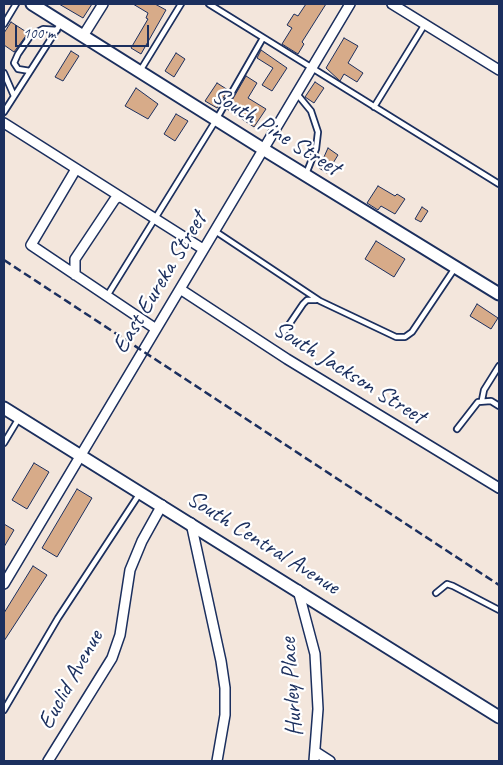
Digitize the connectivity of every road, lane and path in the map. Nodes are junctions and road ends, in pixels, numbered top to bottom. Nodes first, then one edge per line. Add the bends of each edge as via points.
1 (16, 4) edge
2 (103, 4) edge
3 (182, 4) edge
4 (209, 4) edge
5 (350, 4) edge
6 (392, 4) edge
7 (37, 5) edge
8 (4, 24) edge
9 (425, 24) junction
10 (59, 26) junction
11 (83, 36) junction
12 (262, 38) junction
13 (311, 69) junction
14 (499, 70) edge
15 (30, 72) junction
16 (139, 72) junction
17 (4, 73) edge
18 (296, 94) junction
19 (14, 96) junction
20 (374, 107) junction
21 (4, 112) edge
22 (216, 120) junction
23 (4, 123) edge
24 (263, 149) junction
25 (76, 169) junction
26 (305, 175) junction
27 (499, 184) edge
28 (120, 197) junction
29 (155, 219) junction
30 (215, 231) junction
31 (204, 249) junction
32 (456, 267) junction
33 (75, 275) junction
34 (180, 289) junction
35 (499, 294) edge
36 (107, 296) junction
37 (320, 301) junction
38 (156, 329) junction
39 (282, 335) dead end
40 (499, 366) edge
41 (482, 400) junction
42 (499, 406) edge
43 (4, 408) edge
44 (19, 417) junction
45 (457, 429) dead end
46 (4, 443) edge
47 (81, 454) junction
48 (499, 488) edge
49 (141, 492) junction
50 (162, 505) junction
51 (191, 523) junction
52 (4, 584) edge
53 (298, 590) junction
54 (436, 593) dead end
55 (499, 610) edge
56 (4, 710) edge
57 (499, 715) edge
58 (315, 757) edge
59 (50, 761) edge
60 (217, 761) edge
61 (330, 761) edge

1 - 8 lane
2 - 11 street
3 - 16 lane
4 - 12 lane
5 - 13 street, East Eureka Street
6 - 9 street
7 - 10 street, South Pine Street
9 - 14 street
9 - 20 lane
10 - 11 street, South Pine Street
10 - 15 lane
10 - 15 lane via 43,29 31,36 18,54 14,62 18,69
11 - 16 street, South Pine Street
12 - 13 lane
12 - 22 lane
13 - 18 street, East Eureka Street
13 - 20 lane
15 - 19 lane
16 - 22 street, South Pine Street
17 - 19 lane
18 - 24 street, East Eureka Street
18 - 26 lane via 311,111 318,132 316,150
19 - 21 lane
20 - 27 lane
22 - 24 street, South Pine Street
22 - 29 lane
23 - 25 street
24 - 26 street, South Pine Street
24 - 30 street, East Eureka Street
25 - 28 street
25 - 33 street via 31,245
26 - 32 street, South Pine Street
28 - 29 street
28 - 33 street via 115,199 75,259
29 - 31 street
29 - 36 lane
30 - 31 street, East Eureka Street
30 - 37 lane
31 - 34 street, East Eureka Street
32 - 35 street, South Pine Street
32 - 37 lane via 405,338 381,332
33 - 36 street
34 - 38 street, East Eureka Street
34 - 48 street, South Jackson Street via 287,359
36 - 38 street
37 - 39 lane via 307,300
38 - 47 street, East Eureka Street
40 - 41 lane via 484,390
41 - 42 lane
41 - 45 lane
43 - 44 street, South Central Avenue
44 - 46 lane
44 - 47 street, South Central Avenue
47 - 49 street, South Central Avenue
47 - 52 street, East Eureka Street
49 - 50 street, South Central Avenue
49 - 56 lane via 58,618
50 - 51 street, South Central Avenue
50 - 59 street, Euclid Avenue via 130,570 120,635 112,658
51 - 53 street, South Central Avenue
51 - 60 street via 225,688 225,715
53 - 57 street, South Central Avenue
53 - 58 street, Hurley Place via 314,654 318,709
54 - 55 lane via 447,584
58 - 61 street

